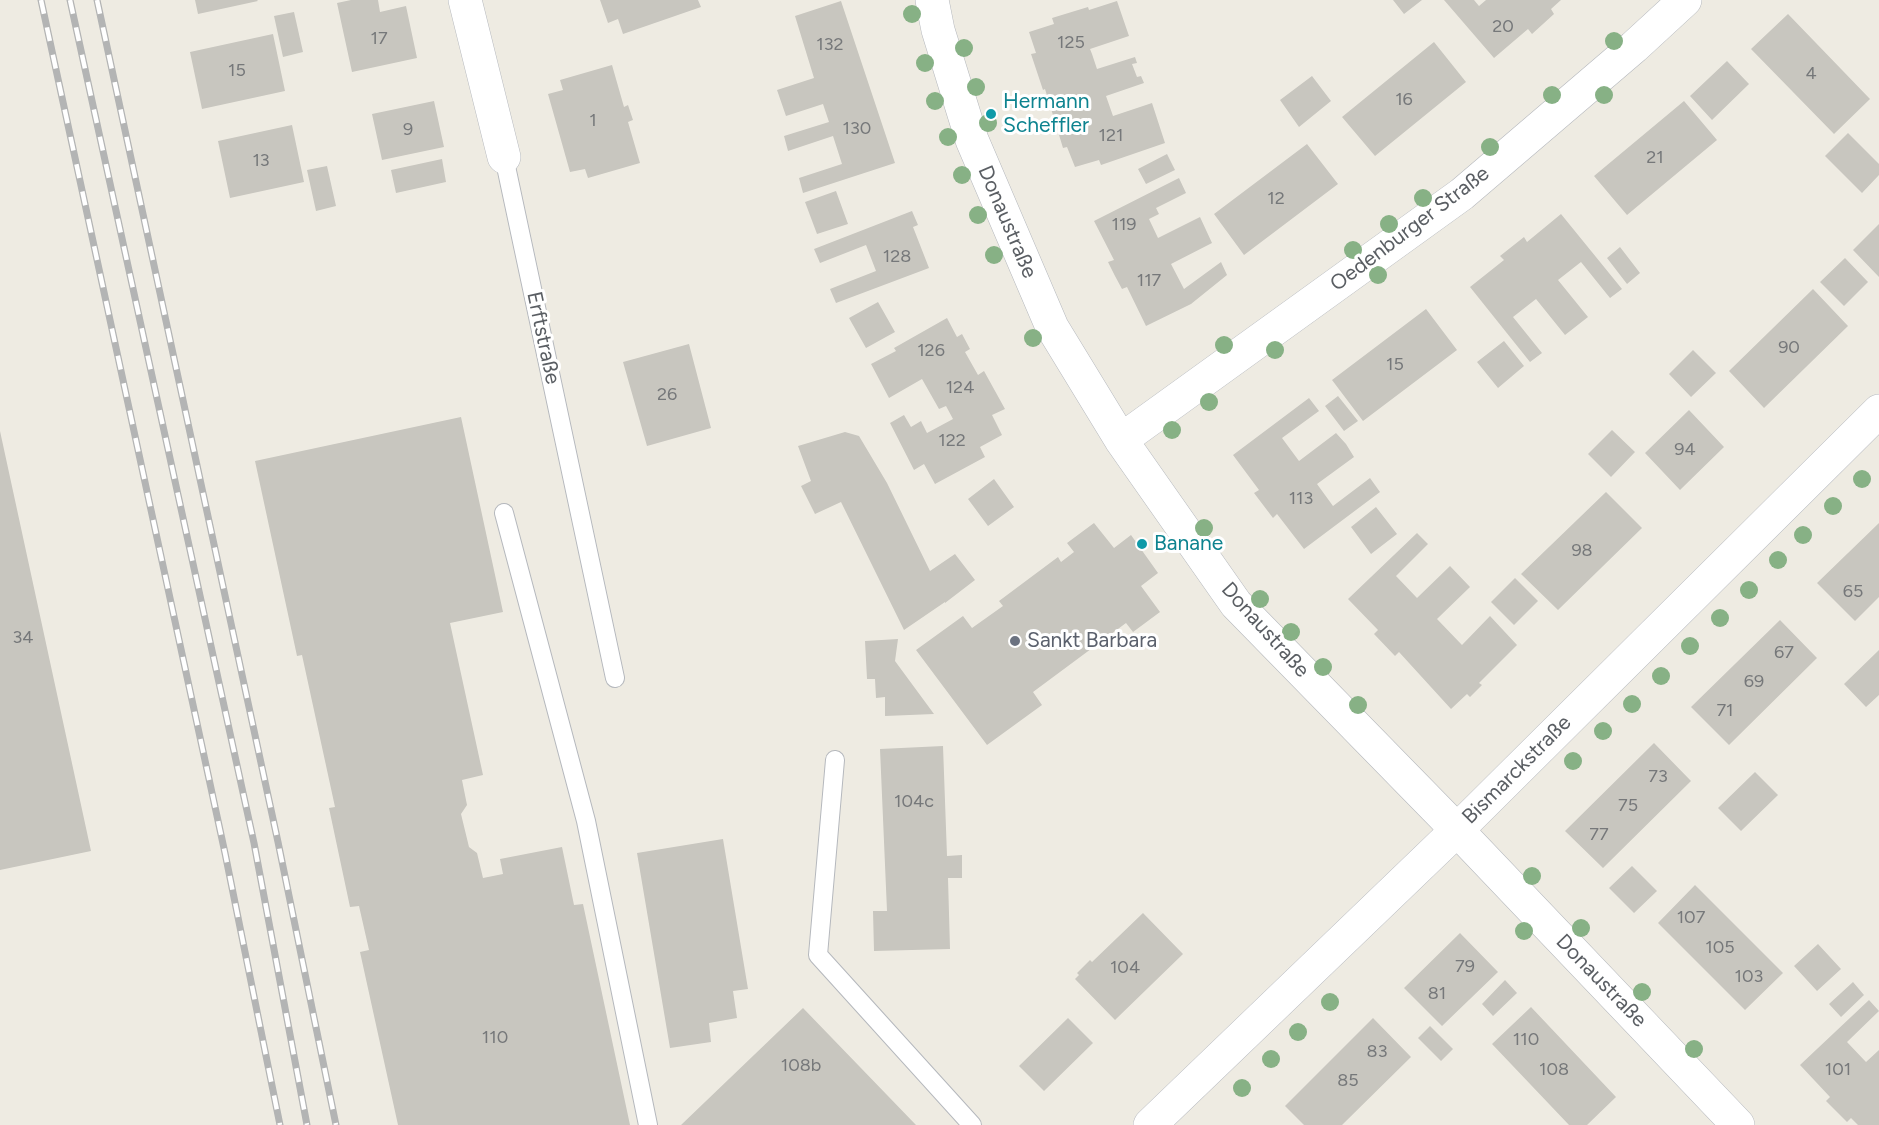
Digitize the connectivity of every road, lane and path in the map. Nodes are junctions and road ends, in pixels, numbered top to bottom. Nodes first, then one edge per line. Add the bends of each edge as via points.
1 (465, 0) edge
2 (932, 0) edge
3 (1685, 0) edge
4 (504, 157) joint
5 (1879, 411) edge
6 (1121, 440) junction
7 (504, 513) dead end
8 (615, 678) dead end
9 (835, 760) dead end
10 (1456, 830) junction
11 (648, 1125) edge
12 (972, 1125) edge
13 (1150, 1125) edge
14 (1738, 1125) edge

1 - 4 street, Erftstraße
2 - 6 street, Donaustraße via 972,140 1052,327
3 - 6 street, Oedenburger Straße via 1462,194
4 - 8 lane, Erftstraße
5 - 10 street, Bismarckstraße
6 - 10 street, Donaustraße via 1236,604
7 - 11 lane via 586,821
9 - 12 lane via 818,955
10 - 13 street, Bismarckstraße
10 - 14 street, Donaustraße

